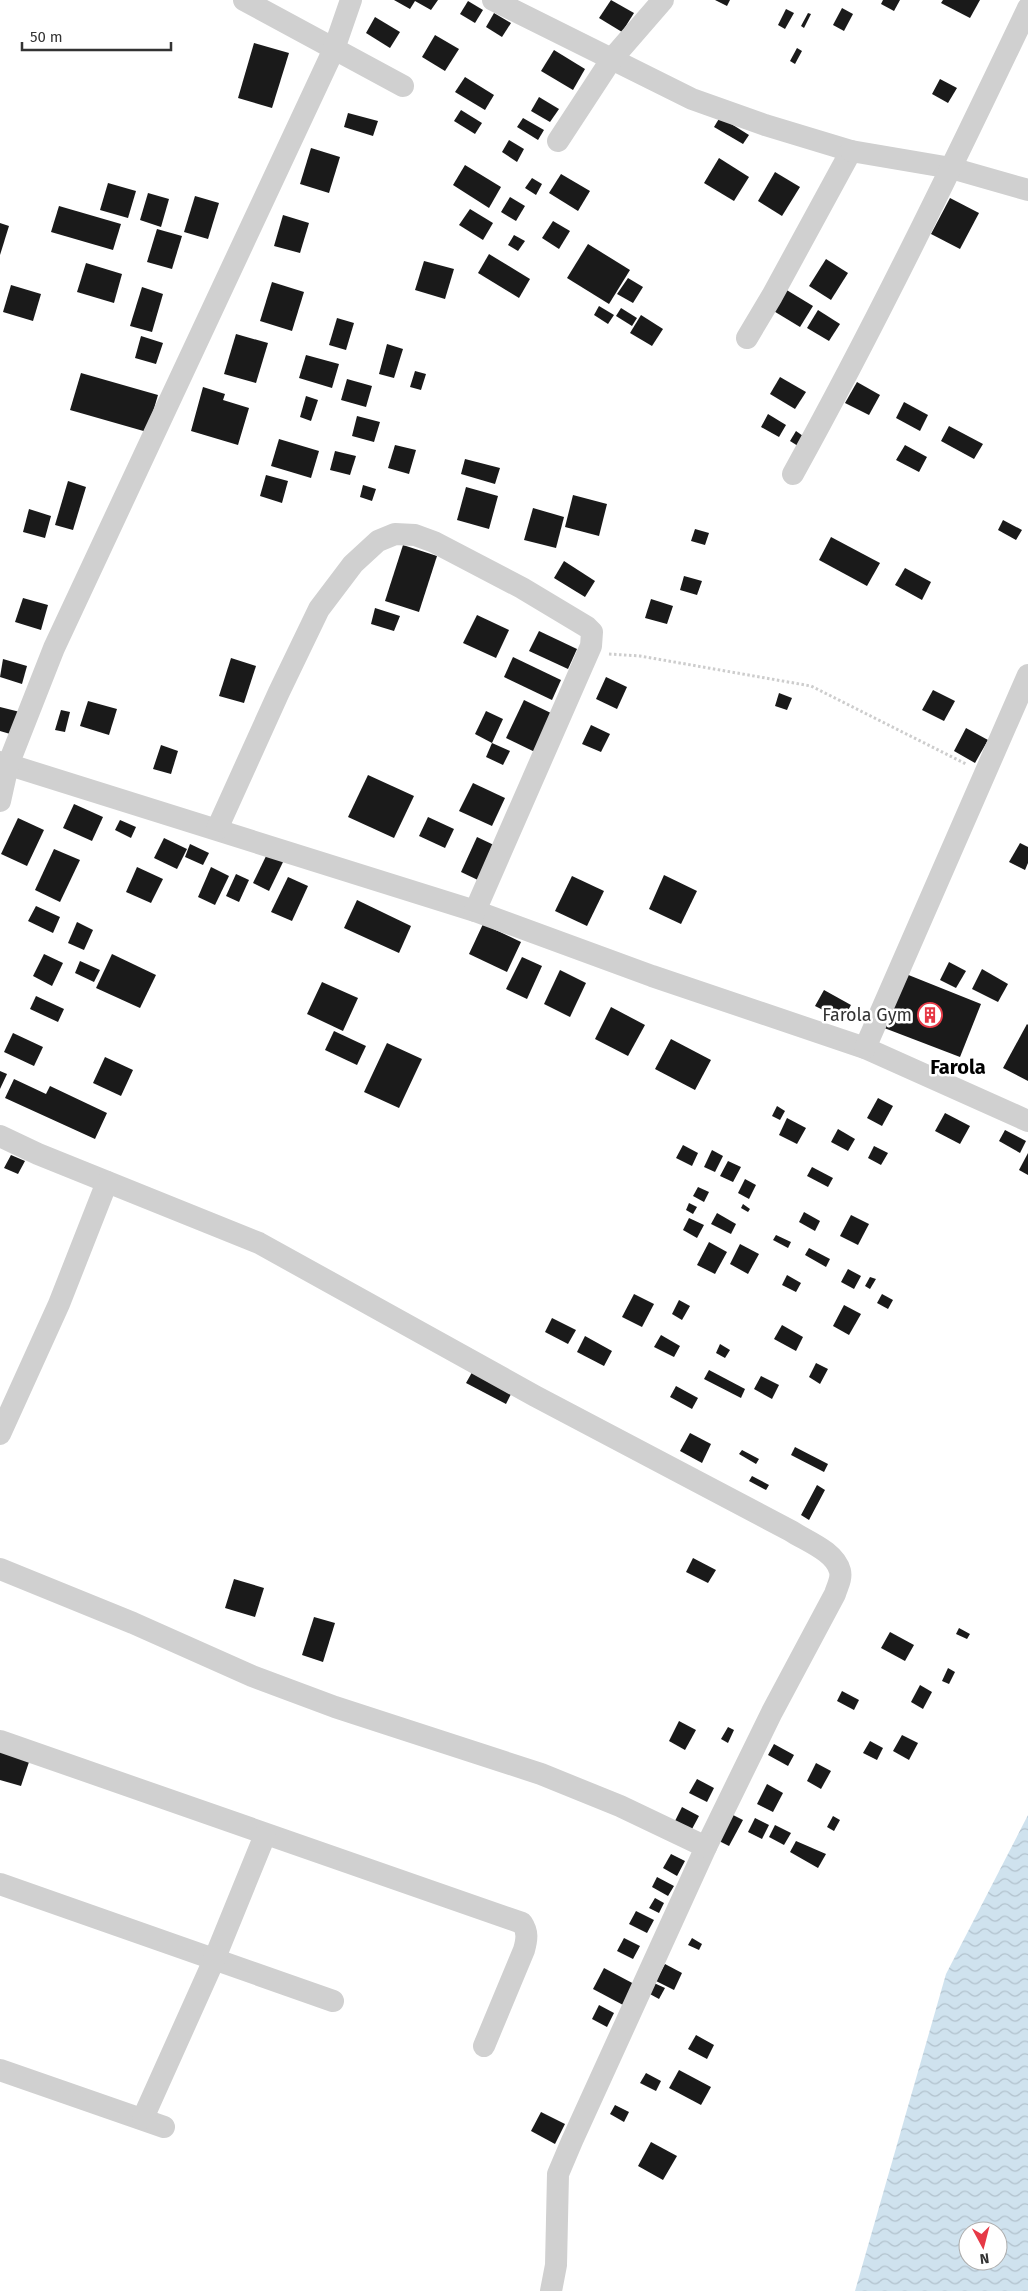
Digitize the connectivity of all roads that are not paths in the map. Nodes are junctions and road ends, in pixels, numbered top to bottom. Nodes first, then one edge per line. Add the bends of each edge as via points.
1 (244, 0) edge
2 (351, 0) edge
3 (493, 0) edge
4 (664, 0) edge
5 (1028, 8) edge
6 (334, 49) junction
7 (611, 60) junction
8 (403, 86) dead end
9 (558, 141) dead end
10 (851, 151) junction
11 (951, 168) junction
12 (1028, 190) edge
13 (747, 338) dead end
14 (793, 474) dead end
15 (1028, 675) edge
16 (4, 763) edge
17 (0, 801) edge
18 (217, 829) junction
19 (475, 911) junction
20 (865, 1048) junction
21 (1028, 1121) edge
22 (0, 1136) edge
23 (107, 1182) junction
24 (0, 1434) edge
25 (0, 1570) edge
26 (0, 1741) edge
27 (266, 1835) junction
28 (706, 1847) junction
29 (0, 1884) edge
30 (214, 1960) junction
31 (334, 2001) dead end
32 (484, 2046) dead end
33 (0, 2070) edge
34 (143, 2118) junction
35 (164, 2127) dead end
36 (551, 2291) edge

1 - 6 street
2 - 6 street
3 - 7 street
4 - 7 street
5 - 11 street
6 - 8 street
6 - 16 street via 90,568
7 - 9 street
7 - 10 street via 692,99
10 - 11 street
10 - 13 street
11 - 12 street
11 - 14 street
15 - 20 street
16 - 17 street
16 - 18 street
18 - 19 street
18 - 19 street via 320,609 353,564 378,541 395,534 415,535 513,583 592,632 588,653
19 - 20 street
20 - 21 street
22 - 23 street
23 - 24 street via 59,1304
23 - 28 street via 259,1243 831,1556 840,1571 835,1594 772,1712
25 - 28 street via 133,1623 252,1676 335,1707 540,1774 620,1806
26 - 27 street
27 - 30 street
27 - 32 street via 522,1922 527,1938 524,1950
28 - 36 street via 558,2174 556,2266
29 - 30 street
30 - 31 street
30 - 34 street
33 - 34 street
34 - 35 street

